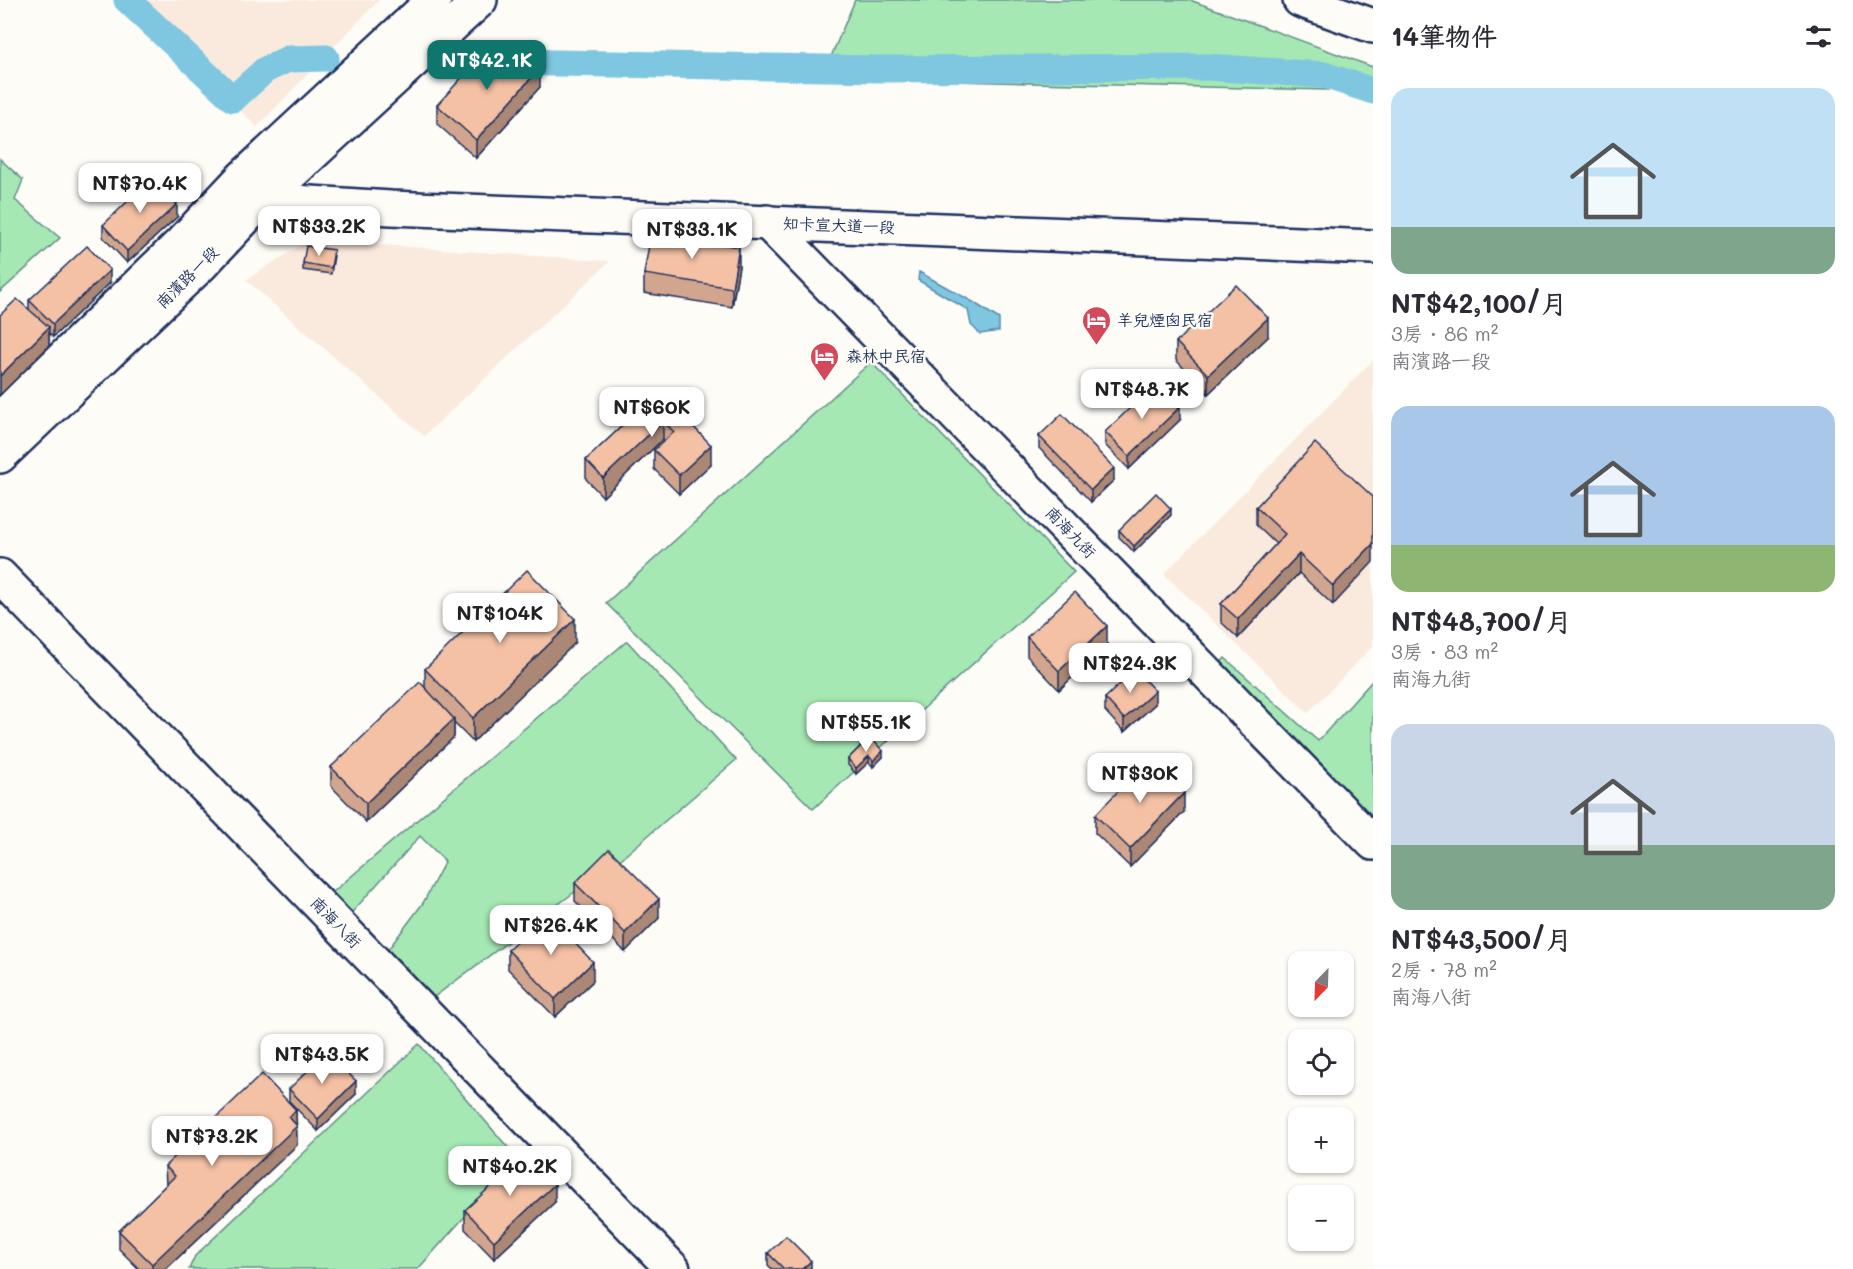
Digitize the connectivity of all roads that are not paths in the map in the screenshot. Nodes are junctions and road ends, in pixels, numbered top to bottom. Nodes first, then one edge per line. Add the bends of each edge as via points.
1 (434, 0) edge
2 (480, 0) edge
3 (1300, 0) edge
4 (1373, 26) edge
5 (252, 189) junction
6 (767, 222) junction
7 (1373, 247) edge
8 (0, 418) edge
9 (0, 456) edge
10 (0, 576) edge
11 (1373, 843) edge
12 (673, 1269) edge

1 - 5 street, 南濱路一段
2 - 5 street, 南濱路一段
3 - 4 street
5 - 6 street, 知卡宣大道一段 via 391,208
5 - 8 street, 南濱路一段 via 181,243
5 - 9 street, 南濱路一段 via 201,265
6 - 7 street, 知卡宣大道一段
6 - 11 street, 南海九街
10 - 12 street, 南海八街

